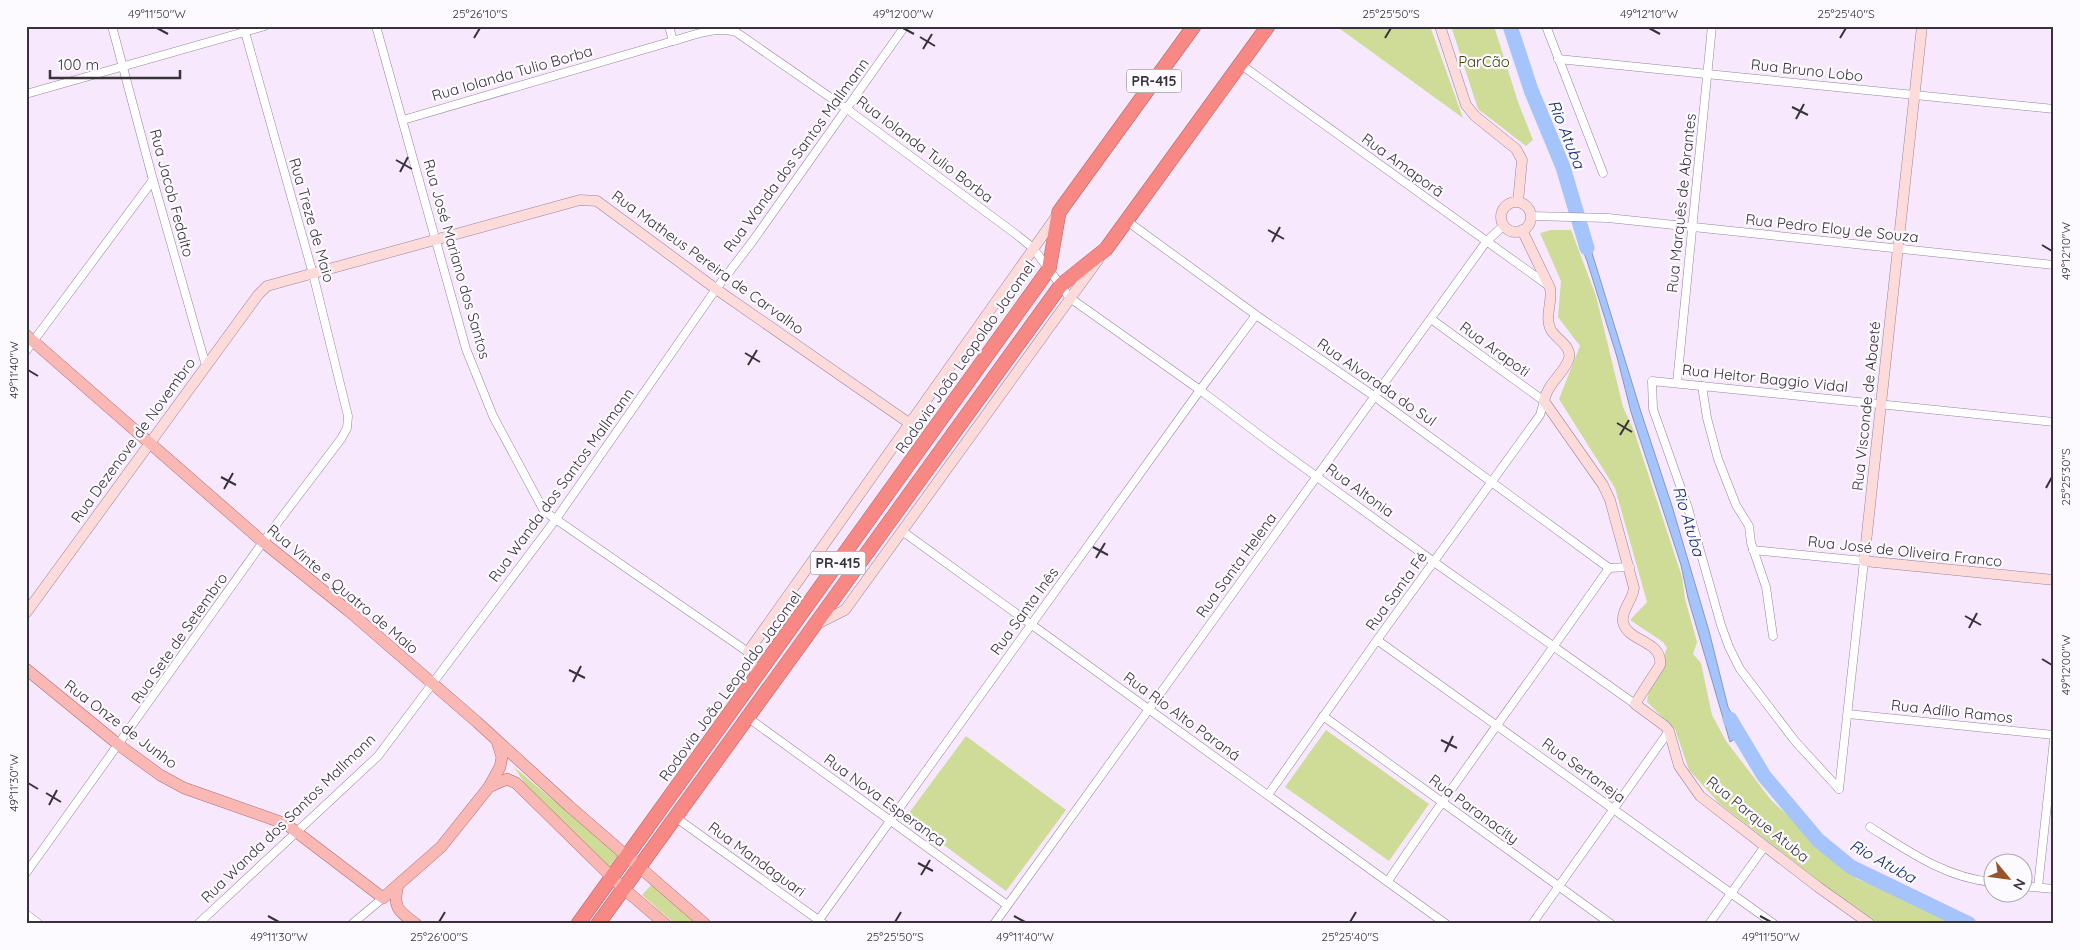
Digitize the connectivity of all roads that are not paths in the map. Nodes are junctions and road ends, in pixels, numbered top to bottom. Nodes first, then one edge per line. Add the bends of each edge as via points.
1 (112, 26) edge
2 (265, 26) edge
3 (376, 26) edge
4 (669, 26) edge
5 (905, 26) edge
6 (1194, 26) edge
7 (1268, 26) edge
8 (1440, 26) edge
9 (1546, 26) edge
10 (1712, 26) edge
11 (1922, 26) edge
12 (245, 32) junction
13 (673, 41) junction
14 (1558, 59) junction
15 (1240, 64) junction
16 (124, 67) junction
17 (1708, 73) junction
18 (26, 94) edge
19 (1914, 95) junction
20 (847, 108) junction
21 (2054, 109) edge
22 (403, 120) junction
23 (1603, 173) dead end
24 (153, 180) junction
25 (1518, 202) junction
26 (1059, 212) junction
27 (1531, 216) junction
28 (1127, 221) junction
29 (1504, 225) junction
30 (1692, 227) junction
31 (1522, 230) junction
32 (434, 239) junction
33 (1486, 242) junction
34 (1033, 248) junction
35 (1106, 249) junction
36 (1898, 249) junction
37 (2054, 265) edge
38 (1049, 269) junction
39 (313, 274) junction
40 (1061, 285) junction
41 (267, 286) joint
42 (1550, 288) junction
43 (716, 289) junction
44 (1070, 298) junction
45 (1256, 315) junction
46 (1431, 319) junction
47 (30, 338) edge
48 (26, 351) edge
49 (206, 366) junction
50 (1677, 383) junction
51 (1702, 386) junction
52 (1200, 390) junction
53 (1374, 396) junction
54 (1544, 401) junction
55 (1881, 404) junction
56 (348, 416) joint
57 (2054, 422) edge
58 (909, 423) junction
59 (148, 443) junction
60 (1317, 476) junction
61 (1492, 482) junction
62 (556, 518) junction
63 (902, 531) junction
64 (264, 542) junction
65 (1753, 550) junction
66 (1434, 562) junction
67 (1864, 562) junction
68 (1609, 568) junction
69 (1630, 568) junction
70 (2054, 580) edge
71 (26, 613) edge
72 (1031, 625) junction
73 (812, 627) junction
74 (1773, 636) dead end
75 (1377, 640) junction
76 (1554, 648) junction
77 (748, 652) junction
78 (26, 669) edge
79 (757, 675) junction
80 (433, 685) junction
81 (1634, 704) junction
82 (1149, 709) junction
83 (1848, 714) junction
84 (1323, 716) junction
85 (747, 717) junction
86 (1496, 725) junction
87 (1669, 731) junction
88 (2054, 735) edge
89 (497, 739) junction
90 (2054, 740) edge
91 (119, 745) junction
92 (489, 787) junction
93 (1840, 789) joint
94 (1268, 795) junction
95 (1441, 802) junction
96 (1613, 808) junction
97 (674, 817) junction
98 (891, 822) junction
99 (1870, 827) dead end
100 (296, 832) junction
101 (1765, 846) junction
102 (627, 856) junction
103 (639, 867) junction
104 (26, 873) edge
105 (611, 877) junction
106 (1982, 880) edge
107 (1388, 881) junction
108 (398, 885) junction
109 (1558, 886) junction
110 (2032, 887) edge
111 (2038, 887) junction
112 (623, 888) junction
113 (2054, 889) edge
114 (1732, 892) junction
115 (383, 898) junction
116 (1007, 905) junction
117 (26, 914) edge
118 (819, 923) edge
119 (39, 924) edge
120 (198, 924) edge
121 (352, 924) edge
122 (416, 924) edge
123 (578, 924) edge
124 (598, 924) edge
125 (665, 924) edge
126 (706, 924) edge
127 (994, 924) edge
128 (1446, 924) edge
129 (1532, 924) edge
130 (1611, 924) edge
131 (1709, 924) edge
132 (1774, 924) edge
133 (1870, 924) edge

1 - 16 street, Rua Jacob Fedalto
2 - 12 street
3 - 22 street, Rua José Mariano dos Santos
4 - 13 street
5 - 20 street, Rua Wanda dos Santos Mallmann
6 - 26 highway, Rodovia João Leopoldo Jacomel / PR-415
7 - 15 highway, Rodovia João Leopoldo Jacomel
8 - 25 street via 1466,105 1516,149 1522,160
9 - 14 street
10 - 17 street, Rua Marquês de Abrantes
11 - 19 street, Rua Visconde de Abaeté
12 - 16 street
12 - 39 street, Rua Treze de Maio
13 - 20 street, Rua Iolanda Tulio Borba via 715,30 736,32
13 - 22 street, Rua Iolanda Tulio Borba
14 - 17 street, Rua Bruno Lobo
14 - 23 street
15 - 28 highway, Rodovia João Leopoldo Jacomel
15 - 33 street, Rua Amaporã
16 - 18 street
16 - 24 street, Rua Jacob Fedalto
17 - 19 street, Rua Bruno Lobo
17 - 30 street, Rua Marquês de Abrantes
19 - 21 street, Rua Bruno Lobo
19 - 36 street, Rua Visconde de Abaeté
20 - 34 street, Rua Iolanda Tulio Borba
20 - 43 street, Rua Wanda dos Santos Mallmann
22 - 32 street, Rua José Mariano dos Santos
24 - 47 street
24 - 49 street, Rua Jacob Fedalto
25 - 27 street via 1528,208
25 - 29 street via 1509,204 1503,211
26 - 34 street, Rodovia João Leopoldo Jacomel
26 - 38 highway, Rodovia João Leopoldo Jacomel / PR-415
27 - 30 street, Rua Pedro Eloy de Souza via 1608,218
27 - 31 street
28 - 35 highway, Rodovia João Leopoldo Jacomel
28 - 45 street, Rua Alvorada do Sul
29 - 31 street via 1512,231
29 - 33 street, Rua Santa Helena
30 - 36 street, Rua Pedro Eloy de Souza
30 - 50 street, Rua Marquês de Abrantes
31 - 42 street
32 - 39 street, Rua Matheus Pereira de Carvalho
32 - 43 street, Rua Matheus Pereira de Carvalho via 580,200 597,201
32 - 62 street, Rua José Mariano dos Santos via 466,349 493,416 544,511
33 - 42 street, Rua Amaporã
33 - 46 street, Rua Santa Helena
34 - 38 street, Rua Iolanda Tulio Borba
34 - 58 street, Rodovia João Leopoldo Jacomel
35 - 40 highway, Rodovia João Leopoldo Jacomel / PR-415
35 - 44 street, Rodovia João Leopoldo Jacomel
36 - 37 street, Rua Pedro Eloy de Souza
36 - 55 street, Rua Visconde de Abaeté
38 - 40 street, Rua Iolanda Tulio Borba
38 - 79 highway, Rodovia João Leopoldo Jacomel / PR-415
39 - 41 street, Rua Matheus Pereira de Carvalho
39 - 56 street, Rua Treze de Maio
40 - 44 street, Rua Iolanda Tulio Borba
40 - 73 highway, Rodovia João Leopoldo Jacomel / PR-415
41 - 49 street, Rua Dezenove de Novembro
42 - 54 street via 1548,322 1570,355 1549,385
43 - 58 street, Rua Matheus Pereira de Carvalho
43 - 62 street, Rua Wanda dos Santos Mallmann
44 - 52 street, Rua Altonia
44 - 63 street, Rodovia João Leopoldo Jacomel
45 - 52 street, Rua Santa Inês
45 - 53 street, Rua Alvorada do Sul
46 - 53 street, Rua Santa Helena
46 - 54 street, Rua Arapoti
47 - 48 street
47 - 59 main road, Rua Vinte e Quatro de Maio
49 - 59 street, Rua Dezenove de Novembro
50 - 51 street, Rua Heitor Baggio Vidal
50 - 93 street, Rua Heitor Baggio Vidal via 1652,381 1653,409 1688,508 1720,625 1740,669 1795,741
51 - 55 street, Rua Heitor Baggio Vidal
51 - 65 street via 1713,442 1736,505 1748,522
52 - 60 street, Rua Altonia
52 - 72 street, Rua Santa Inês
53 - 60 street, Rua Santa Helena
53 - 61 street, Rua Alvorada do Sul
54 - 61 street, Rua Santa Fé via 1534,424
54 - 69 street via 1603,485
55 - 57 street, Rua Heitor Baggio Vidal
55 - 67 street, Rua Visconde de Abaeté
56 - 64 street, Rua Sete de Setembro via 347,428 341,439
58 - 77 street, Rodovia João Leopoldo Jacomel
59 - 64 main road, Rua Vinte e Quatro de Maio
59 - 71 street, Rua Dezenove de Novembro
60 - 66 street, Rua Altonia
60 - 82 street, Rua Santa Helena
61 - 66 street, Rua Santa Fé
61 - 68 street, Rua Alvorada do Sul
62 - 77 street, Rua José Mariano dos Santos
62 - 80 street, Rua Wanda dos Santos Mallmann
63 - 72 street, Rua Rio Alto Paraná
63 - 73 street, Rodovia João Leopoldo Jacomel via 844,610
64 - 80 main road, Rua Vinte e Quatro de Maio
64 - 91 street, Rua Sete de Setembro
65 - 67 street, Rua José de Oliveira Franco
65 - 74 street via 1766,587
66 - 75 street, Rua Santa Fé
66 - 76 street, Rua Altonia
67 - 70 street, Rua José de Oliveira Franco
67 - 83 street, Rua Visconde de Abaeté
68 - 69 street
68 - 76 street
69 - 81 street via 1633,597 1623,623 1661,657 1660,664
72 - 82 street, Rua Rio Alto Paraná
72 - 98 street, Rua Santa Inês
73 - 85 highway, Rodovia João Leopoldo Jacomel / PR-415
75 - 84 street, Rua Santa Fé
75 - 86 street, Rua Sertaneja
76 - 81 street, Rua Altonia
76 - 86 street
77 - 79 street
78 - 91 main road, Rua Onze de Junho
79 - 102 highway, Rodovia João Leopoldo Jacomel / PR-415
80 - 89 main road, Rua Vinte e Quatro de Maio
80 - 100 street, Rua Wanda dos Santos Mallmann via 378,756
81 - 87 street
82 - 94 street, Rua Rio Alto Paraná
82 - 116 street, Rua Santa Helena
83 - 88 street, Rua Adílio Ramos
83 - 93 street, Rua Visconde de Abaeté
84 - 94 street, Rua Santa Fé
84 - 95 street, Rua Paranacity
85 - 97 highway, Rodovia João Leopoldo Jacomel / PR-415
85 - 98 street, Rua Nova Esperança
86 - 95 street
86 - 96 street, Rua Sertaneja
87 - 96 street
87 - 101 street, Rua Parque Atuba via 1679,766 1700,796
89 - 92 main road via 502,757
89 - 102 main road, Rua Vinte e Quatro de Maio
90 - 111 street
91 - 100 main road, Rua Onze de Junho via 178,785 286,824
91 - 104 street, Rua Sete de Setembro
92 - 105 main road via 507,779 516,783
92 - 108 main road via 441,847
94 - 107 street, Rua Rio Alto Paraná
95 - 107 street
95 - 109 street, Rua Paranacity
96 - 109 street
96 - 114 street, Rua Sertaneja
97 - 103 highway, Rodovia João Leopoldo Jacomel / PR-415
97 - 118 street, Rua Mandaguari
98 - 116 street, Rua Nova Esperança
98 - 118 street, Rua Santa Inês
99 - 106 street via 1939,868
100 - 115 main road, Rua Onze de Junho
100 - 120 street, Rua Wanda dos Santos Mallmann
101 - 114 street
101 - 133 street, Rua Parque Atuba
102 - 103 main road, Rua Vinte e Quatro de Maio
102 - 105 highway, Rodovia João Leopoldo Jacomel / PR-415
103 - 112 highway, Rodovia João Leopoldo Jacomel / PR-415
103 - 126 main road, Rua Vinte e Quatro de Maio
105 - 112 main road
105 - 123 highway, Rodovia João Leopoldo Jacomel / PR-415
107 - 128 street, Rua Rio Alto Paraná
108 - 115 main road
108 - 122 main road via 395,895 398,910
109 - 129 street
109 - 130 street, Rua Paranacity
110 - 111 street
111 - 113 street
112 - 124 highway, Rodovia João Leopoldo Jacomel / PR-415
112 - 125 main road
114 - 131 street
114 - 132 street, Rua Sertaneja
115 - 121 street
116 - 127 street, Rua Santa Helena
117 - 119 street

